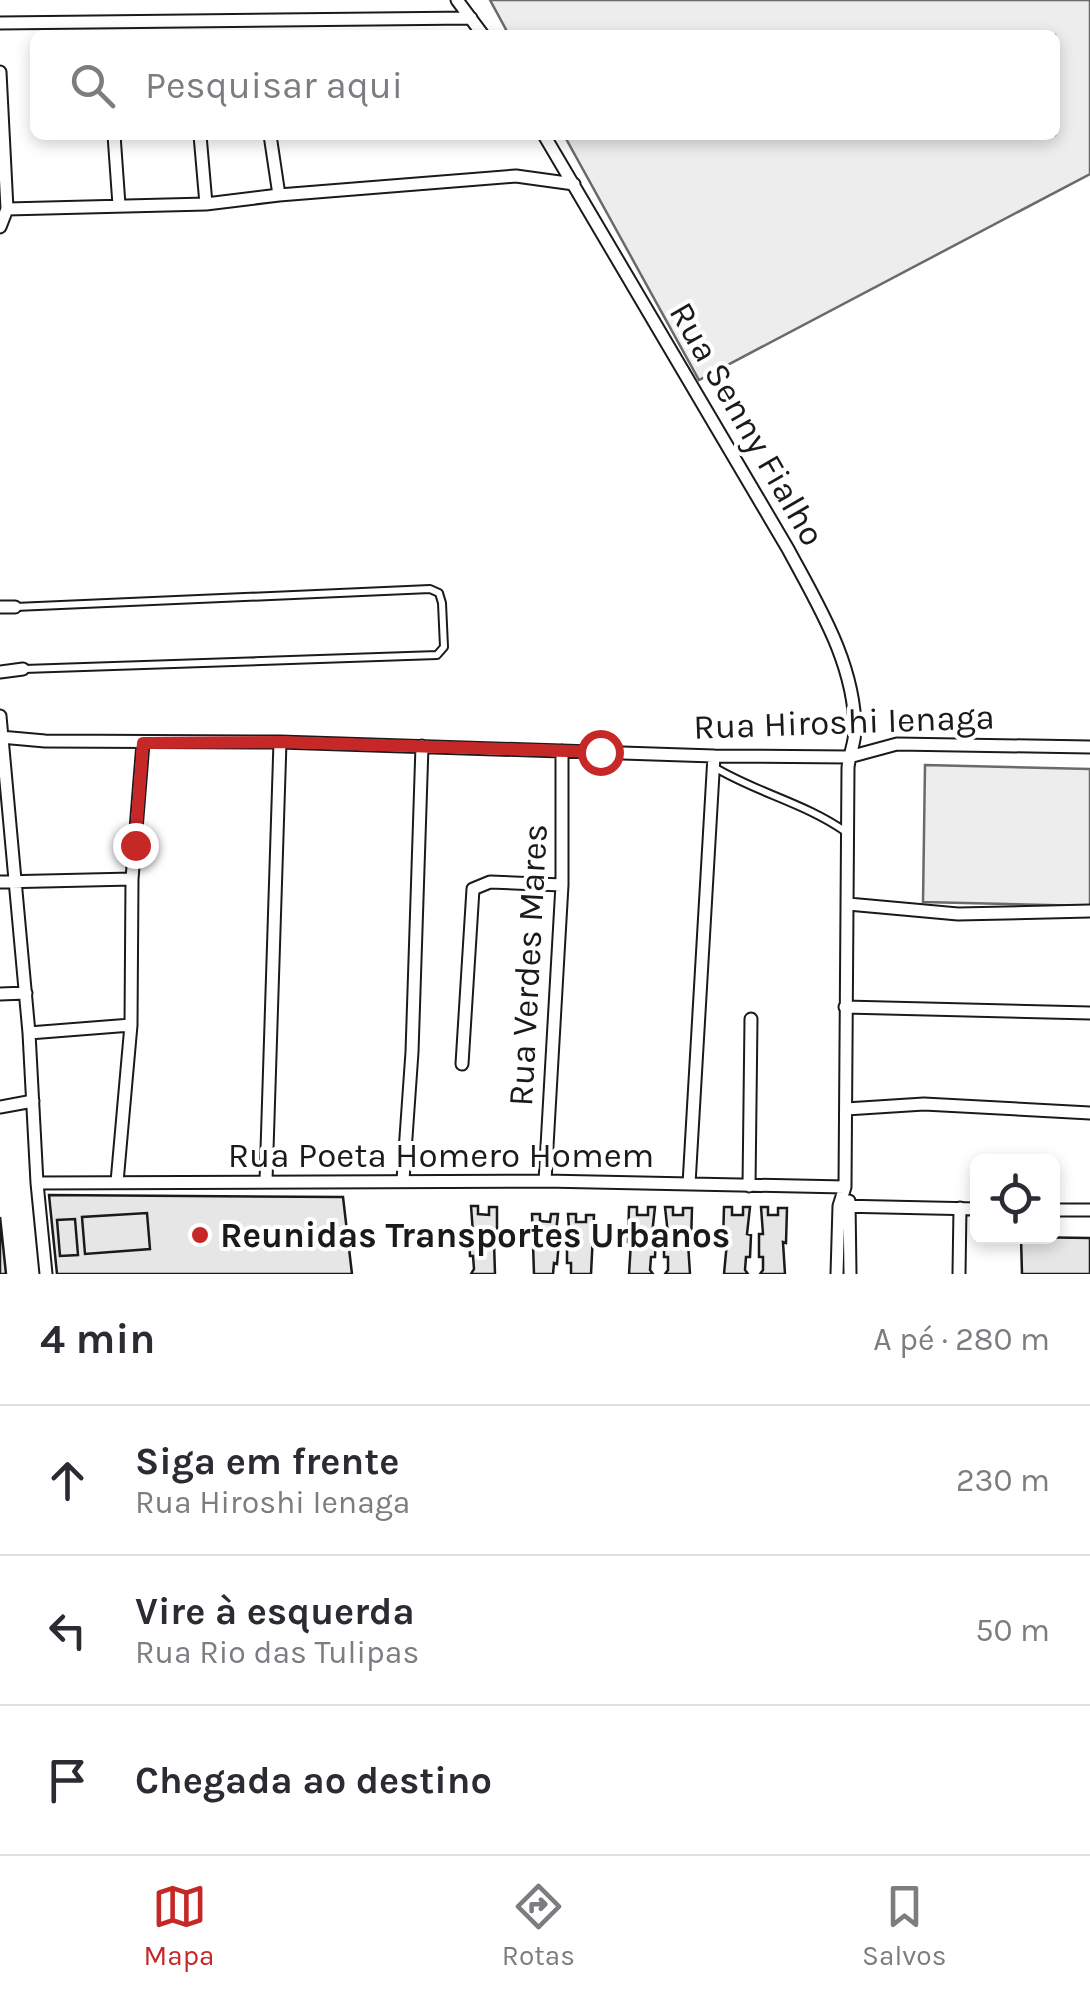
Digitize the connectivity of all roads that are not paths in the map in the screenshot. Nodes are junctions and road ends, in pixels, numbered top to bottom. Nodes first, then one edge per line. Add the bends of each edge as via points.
1 (457, 0) edge
2 (471, 18) junction
3 (256, 21) junction
4 (0, 22) edge
5 (106, 29) edge
6 (192, 29) edge
7 (257, 30) edge
8 (479, 30) edge
9 (0, 72) edge
10 (114, 140) edge
11 (200, 140) edge
12 (271, 140) edge
13 (547, 140) edge
14 (574, 184) junction
15 (280, 194) junction
16 (206, 204) junction
17 (119, 205) junction
18 (7, 209) junction
19 (0, 227) edge
20 (0, 607) edge
21 (15, 607) joint
22 (23, 669) joint
23 (0, 672) edge
24 (0, 716) edge
25 (1, 737) edge
26 (280, 742) junction
27 (143, 743) junction
28 (422, 746) junction
29 (1090, 747) edge
30 (562, 751) junction
31 (849, 757) junction
32 (714, 761) junction
33 (848, 833) junction
34 (132, 879) junction
35 (0, 882) edge
36 (16, 882) junction
37 (562, 885) junction
38 (848, 904) junction
39 (1090, 911) edge
40 (26, 993) junction
41 (0, 994) edge
42 (846, 1007) junction
43 (1090, 1013) edge
44 (751, 1020) dead end
45 (131, 1025) junction
46 (29, 1033) junction
47 (462, 1064) dead end
48 (33, 1101) junction
49 (0, 1108) edge
50 (846, 1109) junction
51 (1090, 1113) edge
52 (403, 1180) junction
53 (266, 1181) junction
54 (545, 1181) junction
55 (117, 1182) junction
56 (37, 1183) junction
57 (689, 1184) junction
58 (749, 1186) junction
59 (845, 1187) junction
60 (845, 1206) junction
61 (960, 1208) junction
62 (970, 1208) edge
63 (1060, 1210) edge
64 (1090, 1210) edge
65 (46, 1274) edge
66 (837, 1274) edge
67 (850, 1274) edge
68 (959, 1274) edge

1 - 2 street
2 - 3 street
2 - 8 street
3 - 6 street
3 - 7 street
4 - 5 street
5 - 6 street
9 - 18 street
10 - 17 street
11 - 16 street
12 - 15 street
13 - 14 street, Rua Senny Fialho
14 - 15 street via 516,176
14 - 31 street, Rua Senny Fialho via 826,620 854,716
15 - 16 street
16 - 17 street
17 - 18 street
18 - 19 street
20 - 21 street
21 - 22 lane via 430,588 442,603 444,648 437,655
22 - 23 street
24 - 25 street
25 - 27 street, Rua Hiroshi Ienaga
25 - 36 street
26 - 27 street, Rua Hiroshi Ienaga
26 - 28 street, Rua Hiroshi Ienaga
26 - 53 street
27 - 34 street
28 - 30 street, Rua Hiroshi Ienaga
28 - 52 street
29 - 31 street, Rua Hiroshi Ienaga via 897,744
30 - 32 street, Rua Hiroshi Ienaga
30 - 37 street, Rua Verdes Mares
31 - 32 street, Rua Hiroshi Ienaga
31 - 33 street, Rua Senny Fialho
32 - 33 lane via 752,789 813,810
32 - 57 street
33 - 38 street, Rua Senny Fialho
34 - 36 street
34 - 45 street
35 - 36 street
36 - 40 street
37 - 47 street via 490,882 473,888
37 - 54 street, Rua Verdes Mares
38 - 39 street via 958,914
38 - 42 street, Rua Senny Fialho
40 - 41 street
40 - 46 street
42 - 43 street
42 - 50 street, Rua Senny Fialho
44 - 58 street
45 - 46 street
45 - 55 street
46 - 48 street
48 - 49 street
48 - 56 street
50 - 51 street via 895,1104
50 - 59 street, Rua Senny Fialho
52 - 53 street, Rua Poeta Homero Homem
52 - 54 street, Rua Poeta Homero Homem
53 - 55 street, Rua Poeta Homero Homem
54 - 57 street, Rua Poeta Homero Homem
55 - 56 street, Rua Poeta Homero Homem
56 - 65 street
57 - 58 street, Rua Poeta Homero Homem
58 - 59 street, Rua Poeta Homero Homem
59 - 60 street
60 - 61 street
60 - 66 street
60 - 67 street
61 - 62 street
61 - 68 street
63 - 64 street

